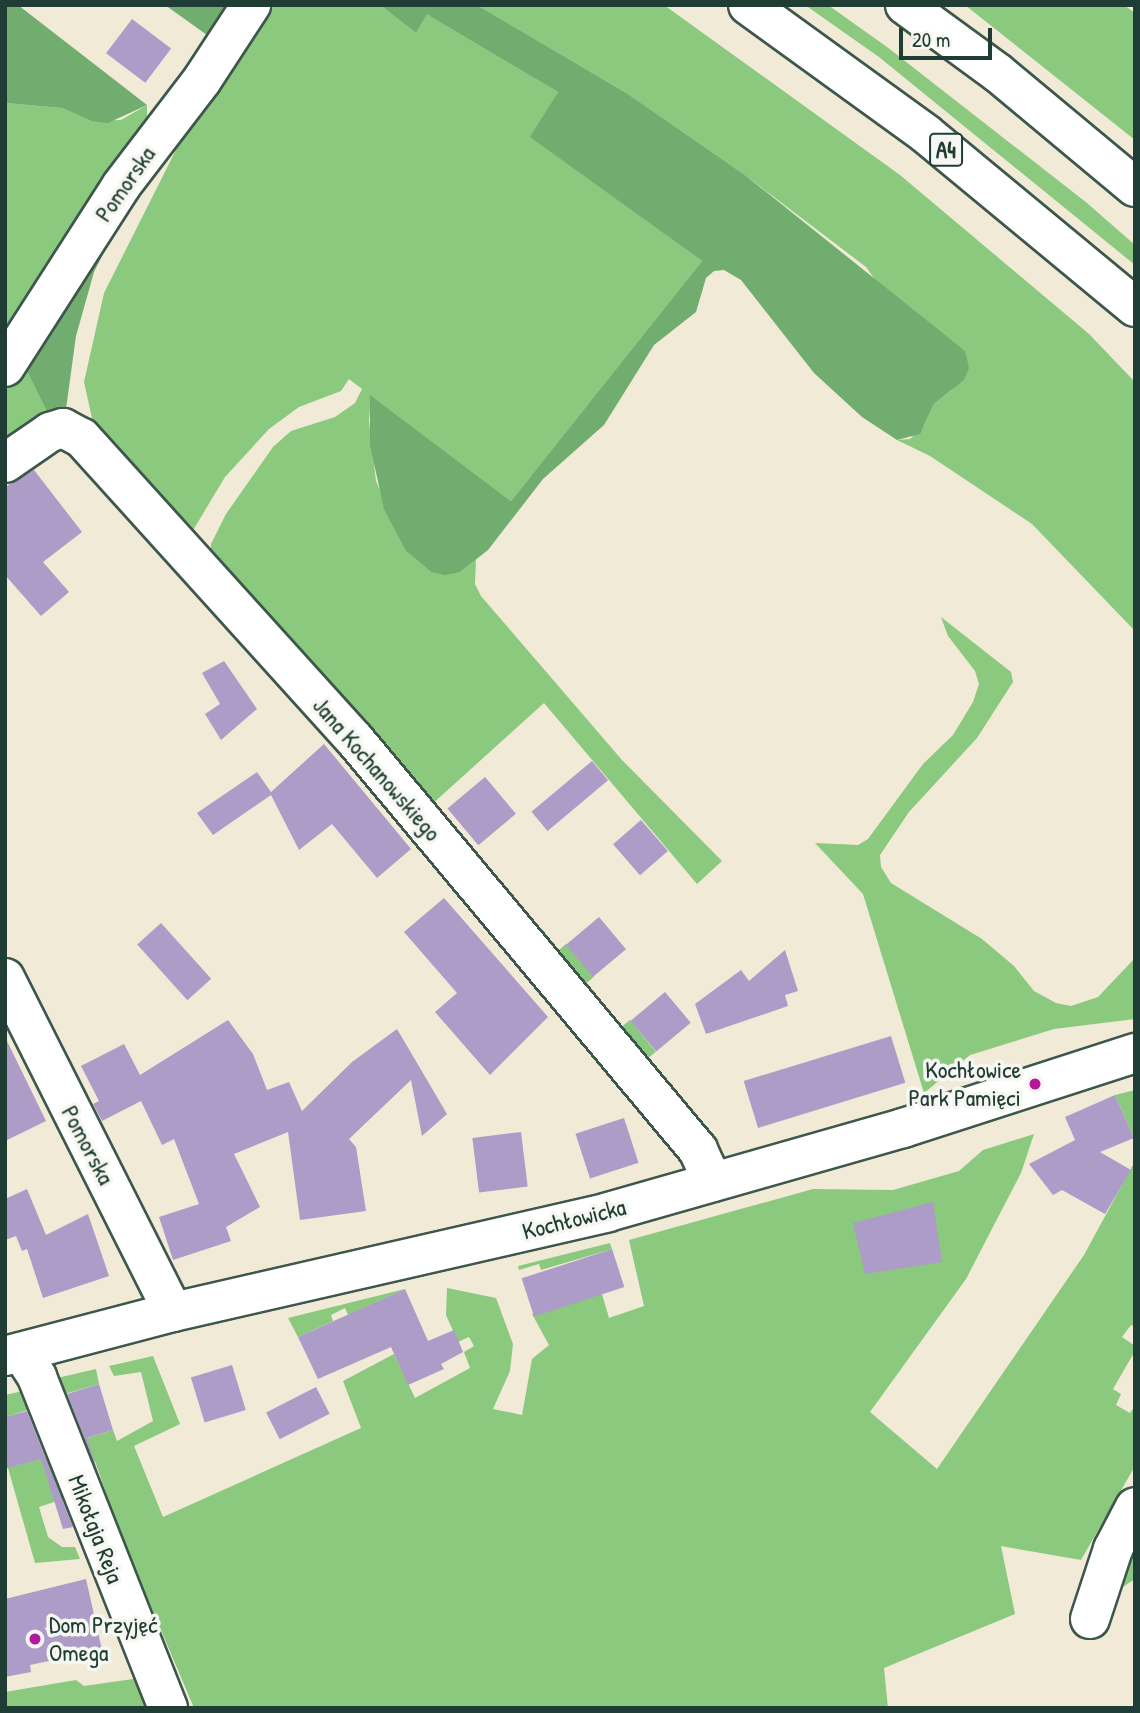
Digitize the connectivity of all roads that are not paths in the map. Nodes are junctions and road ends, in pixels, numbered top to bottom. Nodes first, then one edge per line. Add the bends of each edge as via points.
1 (251, 5) edge
2 (748, 5) edge
3 (905, 5) edge
4 (1135, 187) edge
5 (1135, 307) edge
6 (5, 367) edge
7 (5, 463) edge
8 (5, 978) edge
9 (1135, 1053) edge
10 (713, 1182) junction
11 (173, 1312) junction
12 (13, 1354) edge
13 (1135, 1507) edge
14 (1090, 1619) dead end
15 (168, 1708) edge

1 - 6 main road, Pomorska via 202,80 121,186
2 - 5 main road, A4 via 926,134
3 - 4 main road via 998,73
7 - 10 main road, Jana Kochanowskiego via 50,432 63,428 82,438 355,740 698,1150
8 - 11 main road, Pomorska
9 - 10 main road, Kochłowicka via 903,1128
10 - 11 main road, Kochłowicka via 608,1212
11 - 12 main road, Kochłowicka
12 - 15 main road, Mikołaja Reja via 37,1377
13 - 14 main road via 1113,1549

